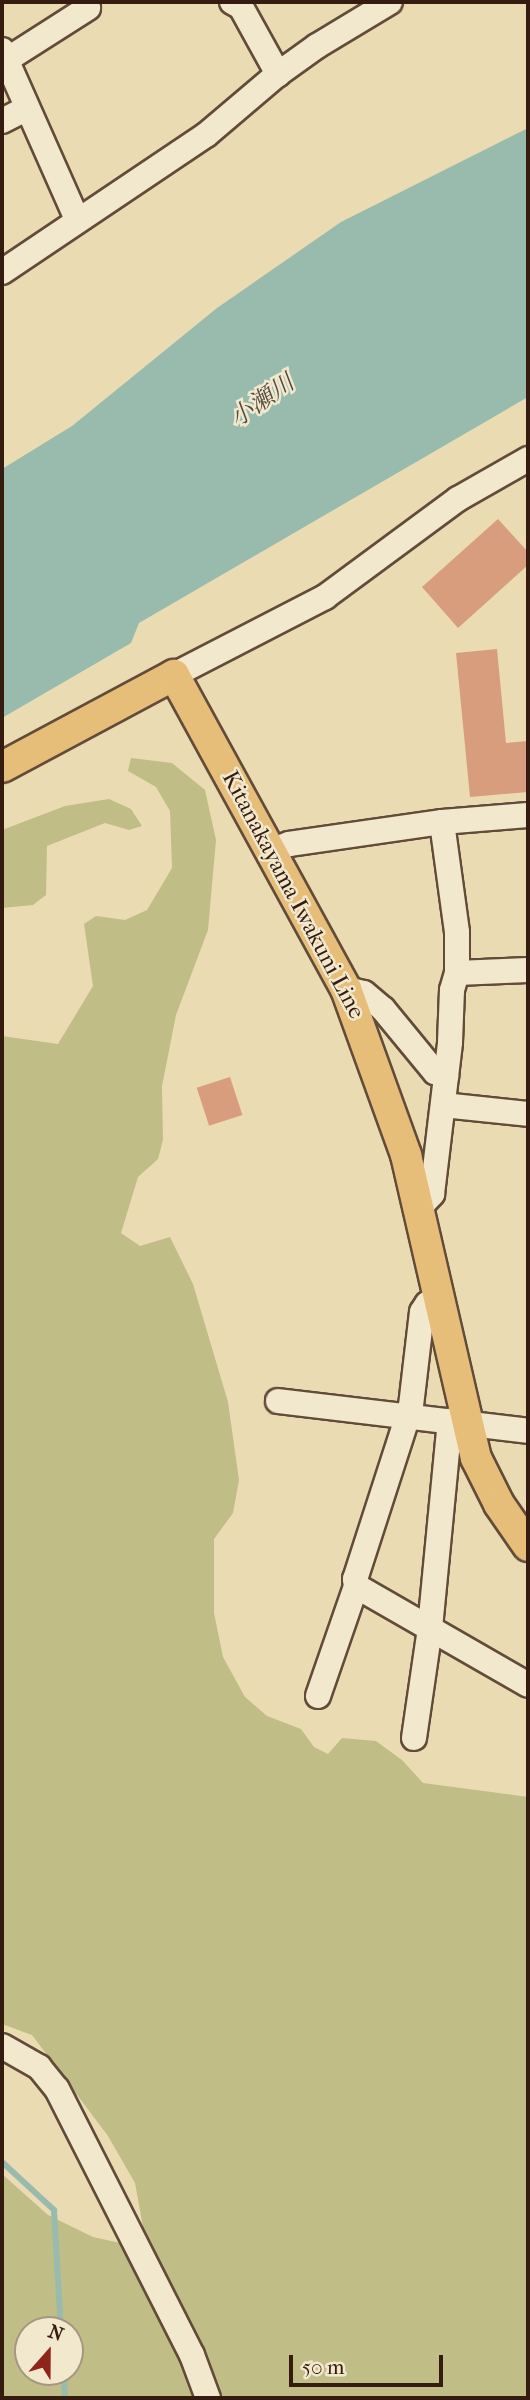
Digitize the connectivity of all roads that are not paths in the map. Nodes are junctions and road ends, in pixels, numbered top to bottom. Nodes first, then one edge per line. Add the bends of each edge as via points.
1 (232, 2) edge
2 (390, 2) edge
3 (88, 8) dead end
4 (5, 55) edge
5 (278, 74) junction
6 (26, 109) junction
7 (2, 121) edge
8 (77, 219) junction
9 (2, 272) edge
10 (528, 458) edge
11 (174, 675) junction
12 (2, 767) edge
13 (528, 815) edge
14 (442, 822) junction
15 (272, 850) junction
16 (528, 970) edge
17 (457, 973) junction
18 (346, 989) junction
19 (446, 1076) junction
20 (443, 1105) junction
21 (528, 1114) edge
22 (420, 1207) junction
23 (439, 1298) junction
24 (278, 1401) dead end
25 (407, 1416) junction
26 (458, 1422) junction
27 (528, 1432) edge
28 (528, 1546) edge
29 (356, 1587) junction
30 (430, 1628) junction
31 (528, 1685) edge
32 (318, 1696) dead end
33 (414, 1738) dead end
34 (2, 2046) edge
35 (208, 2398) edge

1 - 5 street via 241,7
2 - 5 street
3 - 4 street
4 - 6 street
5 - 8 street via 206,135
6 - 7 street
6 - 8 street
8 - 9 street
10 - 11 street via 458,499 325,597
11 - 12 main road
11 - 15 main road, Kitanakayama Iwakuni Line
13 - 14 street
14 - 15 street
14 - 17 street via 457,932
15 - 18 main road, Kitanakayama Iwakuni Line
16 - 17 street
17 - 19 street
18 - 19 street via 364,993 383,1009 435,1072
18 - 22 main road, Kitanakayama Iwakuni Line
19 - 20 street
20 - 21 street
20 - 22 street via 432,1194
22 - 23 main road, Kitanakayama Iwakuni Line
23 - 25 street via 422,1312
23 - 26 main road, Kitanakayama Iwakuni Line
24 - 25 street
25 - 26 street
25 - 29 street
26 - 27 street
26 - 28 main road, Kitanakayama Iwakuni Line via 499,1504
26 - 30 street
29 - 30 street
29 - 32 street
30 - 31 street
30 - 33 street
34 - 35 street via 38,2067 57,2089 192,2355

